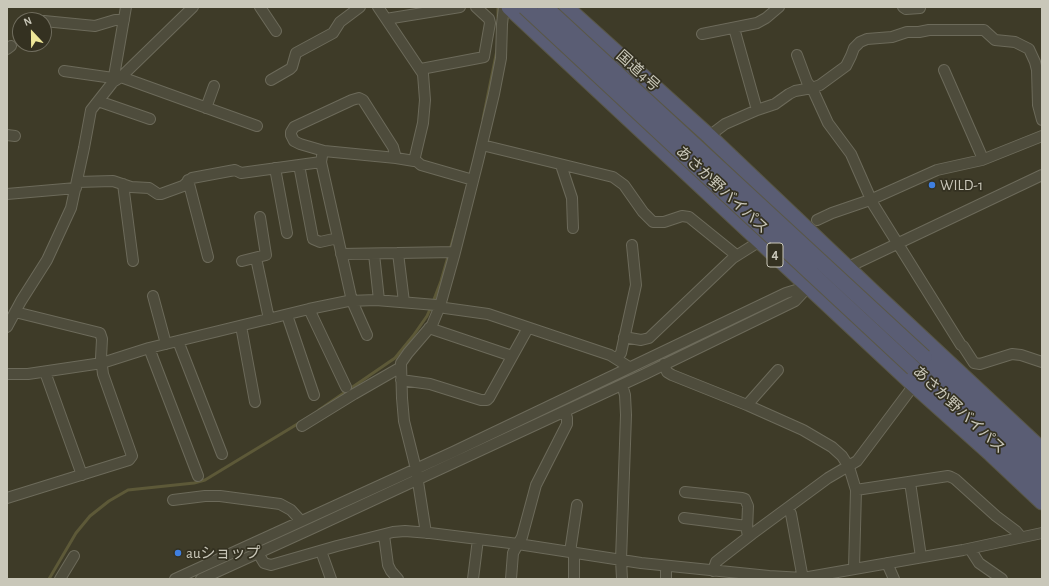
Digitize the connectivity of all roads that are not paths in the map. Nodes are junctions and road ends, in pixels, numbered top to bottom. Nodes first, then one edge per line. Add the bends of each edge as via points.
1 (126, 7) edge
2 (193, 7) edge
3 (260, 7) edge
4 (360, 7) edge
5 (378, 7) edge
6 (460, 7) edge
7 (476, 7) edge
8 (525, 7) edge
9 (545, 7) edge
10 (566, 7) edge
11 (779, 7) edge
12 (903, 7) edge
13 (920, 8) dead end
14 (505, 10) edge
15 (386, 19) junction
16 (489, 19) junction
17 (124, 20) junction
18 (52, 22) edge
19 (734, 28) junction
20 (276, 30) dead end
21 (702, 34) dead end
22 (797, 55) dead end
23 (420, 69) junction
24 (944, 70) dead end
25 (64, 71) dead end
26 (116, 79) junction
27 (271, 80) dead end
28 (214, 86) dead end
29 (812, 88) junction
30 (98, 101) junction
31 (206, 108) junction
32 (757, 110) junction
33 (150, 119) dead end
34 (1042, 120) edge
35 (257, 126) dead end
36 (709, 136) junction
37 (1042, 136) edge
38 (482, 145) junction
39 (324, 151) junction
40 (396, 158) junction
41 (414, 159) junction
42 (983, 160) junction
43 (321, 162) junction
44 (299, 165) junction
45 (561, 165) junction
46 (275, 168) junction
47 (1042, 175) edge
48 (188, 180) junction
49 (473, 180) junction
50 (123, 184) junction
51 (76, 185) junction
52 (7, 194) edge
53 (870, 200) junction
54 (260, 217) dead end
55 (817, 220) dead end
56 (573, 228) dead end
57 (287, 233) dead end
58 (338, 238) junction
59 (760, 241) junction
60 (898, 244) junction
61 (632, 245) dead end
62 (455, 252) junction
63 (398, 253) junction
64 (341, 254) junction
65 (374, 254) junction
66 (736, 255) junction
67 (208, 257) dead end
68 (256, 258) junction
69 (133, 261) dead end
70 (242, 261) dead end
71 (848, 268) junction
72 (809, 286) junction
73 (153, 296) dead end
74 (379, 300) junction
75 (352, 301) junction
76 (404, 302) junction
77 (440, 306) junction
78 (310, 310) junction
79 (15, 312) junction
80 (287, 315) junction
81 (269, 319) junction
82 (241, 326) junction
83 (7, 327) edge
84 (430, 328) junction
85 (528, 328) junction
86 (367, 335) dead end
87 (624, 337) junction
88 (178, 341) junction
89 (166, 344) junction
90 (149, 348) junction
91 (512, 356) junction
92 (617, 358) junction
93 (919, 362) junction
94 (1042, 362) edge
95 (102, 363) junction
96 (664, 364) junction
97 (401, 367) junction
98 (628, 367) junction
99 (778, 370) dead end
100 (45, 372) junction
101 (7, 374) edge
102 (401, 380) junction
103 (622, 385) junction
104 (914, 385) junction
105 (346, 387) dead end
106 (314, 395) dead end
107 (255, 402) dead end
108 (747, 405) junction
109 (565, 412) junction
110 (302, 426) dead end
111 (1042, 450) edge
112 (222, 454) dead end
113 (849, 467) junction
114 (416, 468) junction
115 (1042, 468) edge
116 (82, 475) junction
117 (198, 476) dead end
118 (418, 480) junction
119 (910, 482) junction
120 (1042, 486) edge
121 (856, 490) junction
122 (685, 492) dead end
123 (7, 498) edge
124 (172, 500) dead end
125 (1042, 502) edge
126 (577, 505) dead end
127 (788, 508) junction
128 (684, 518) dead end
129 (301, 521) junction
130 (748, 532) junction
131 (426, 533) junction
132 (1042, 533) edge
133 (384, 535) junction
134 (1021, 537) junction
135 (478, 539) junction
136 (518, 544) junction
137 (970, 548) junction
138 (321, 551) junction
139 (572, 552) junction
140 (258, 553) junction
141 (74, 556) dead end
142 (921, 558) junction
143 (621, 560) junction
144 (888, 563) junction
145 (666, 566) junction
146 (854, 568) junction
147 (713, 570) junction
148 (803, 578) edge
149 (60, 579) edge
150 (175, 579) edge
151 (201, 579) edge
152 (331, 579) edge
153 (398, 579) edge
154 (473, 579) edge
155 (511, 579) edge
156 (574, 579) edge
157 (622, 579) edge
158 (666, 579) edge
159 (894, 579) edge
160 (1002, 579) edge

1 - 17 street
2 - 26 street
3 - 20 street
4 - 27 street via 340,22 333,33 296,53 291,68
5 - 15 street
6 - 15 street
7 - 16 street
8 - 93 highway, あさか野バイパス / 4, bridge
9 - 93 highway, あさか野バイパス / 4, bridge
10 - 36 highway, 国道4号
11 - 19 street via 758,23
12 - 13 street
14 - 16 street
14 - 38 street via 501,58
14 - 59 highway, 4
15 - 23 street
16 - 23 street via 484,57
17 - 18 street via 95,26
17 - 26 street
19 - 21 street
19 - 32 street
22 - 29 street via 807,82
23 - 41 street via 424,79 425,100 423,123
24 - 42 street
25 - 26 street
26 - 30 street
26 - 31 street
28 - 31 street
29 - 32 street via 795,91 775,104
29 - 34 street via 846,66 856,44 864,40 929,30 981,30 995,40 1015,42 1030,51 1037,70 1038,105
29 - 53 street via 828,123 851,154
30 - 33 street
30 - 51 street via 89,116
31 - 35 street
32 - 36 street via 726,124
36 - 71 highway, 国道4号
37 - 42 street
38 - 45 street
38 - 49 street
39 - 40 street
39 - 40 street via 300,144 292,138 292,130 359,98 393,147
39 - 43 street
40 - 41 street
41 - 49 street via 421,165
42 - 53 street via 943,168
43 - 44 street
43 - 58 street
44 - 46 street
44 - 58 street via 313,239 320,242
45 - 56 street via 572,198
45 - 66 street via 617,179 653,222 689,217
46 - 48 street via 241,173 235,170
46 - 57 street
47 - 60 street
48 - 50 street via 183,186 161,194 149,188
48 - 67 street
49 - 62 street
50 - 51 street via 113,181
50 - 69 street
51 - 52 street
51 - 79 street via 71,208 47,260
53 - 55 street
53 - 60 street
54 - 68 street via 266,253
58 - 64 street
59 - 66 street
59 - 72 highway, 4
60 - 71 street
60 - 94 street via 974,363 980,364 1012,354
61 - 87 street via 636,285
62 - 63 street
62 - 77 street
63 - 65 street
63 - 76 street
64 - 65 street
64 - 75 street
65 - 74 street
66 - 87 street via 649,338 640,340
68 - 70 street
68 - 81 street
71 - 72 street
71 - 111 highway, 国道4号
72 - 96 street via 795,301
72 - 98 street via 786,293
72 - 104 highway, 4
73 - 89 street
74 - 75 street
74 - 76 street
75 - 78 street
75 - 86 street
76 - 77 street
77 - 84 street
77 - 85 street via 488,314
78 - 80 street
78 - 105 street
79 - 83 street
79 - 95 street via 98,332 102,339
80 - 81 street
80 - 106 street
81 - 82 street
82 - 88 street
82 - 107 street
84 - 91 street
84 - 97 street via 403,359
85 - 91 street
85 - 92 street
87 - 92 street via 621,353
88 - 89 street
88 - 112 street
89 - 90 street
90 - 95 street
90 - 117 street
91 - 102 street via 486,400 430,384
92 - 98 street
93 - 115 highway, あさか野バイパス / 4
93 - 120 highway, あさか野バイパス / 4
95 - 100 street
95 - 116 street via 103,374 132,456 129,460
96 - 103 street
96 - 108 street via 672,376
97 - 102 street
97 - 110 street
98 - 114 street
99 - 108 street
100 - 101 street
100 - 116 street
102 - 114 street via 404,421
103 - 109 street
103 - 143 street via 626,415
104 - 113 street via 859,458
104 - 125 highway, 4
108 - 113 street via 818,438 842,456
109 - 118 street
109 - 136 street via 567,424 536,485
113 - 121 street
113 - 127 street via 828,478
114 - 118 street
114 - 129 street
116 - 123 street
118 - 131 street
118 - 140 street
119 - 121 street
119 - 134 street via 951,477
119 - 142 street
121 - 146 street
122 - 130 street via 745,499 748,506
124 - 129 street via 212,496 280,504 291,510
126 - 139 street
127 - 130 street
127 - 148 street
128 - 130 street
129 - 150 street
130 - 147 street via 716,562
131 - 133 street via 397,532
131 - 135 street
132 - 134 street
133 - 138 street
133 - 153 street via 388,565
134 - 137 street
135 - 136 street
135 - 154 street
136 - 139 street
136 - 155 street via 513,553
137 - 142 street
137 - 160 street via 979,563
138 - 140 street via 271,565 264,563
138 - 152 street
139 - 143 street
139 - 156 street
140 - 151 street
141 - 149 street
142 - 144 street
143 - 145 street
143 - 157 street
144 - 146 street
144 - 159 street
145 - 147 street
145 - 158 street
146 - 148 street
147 - 148 street

